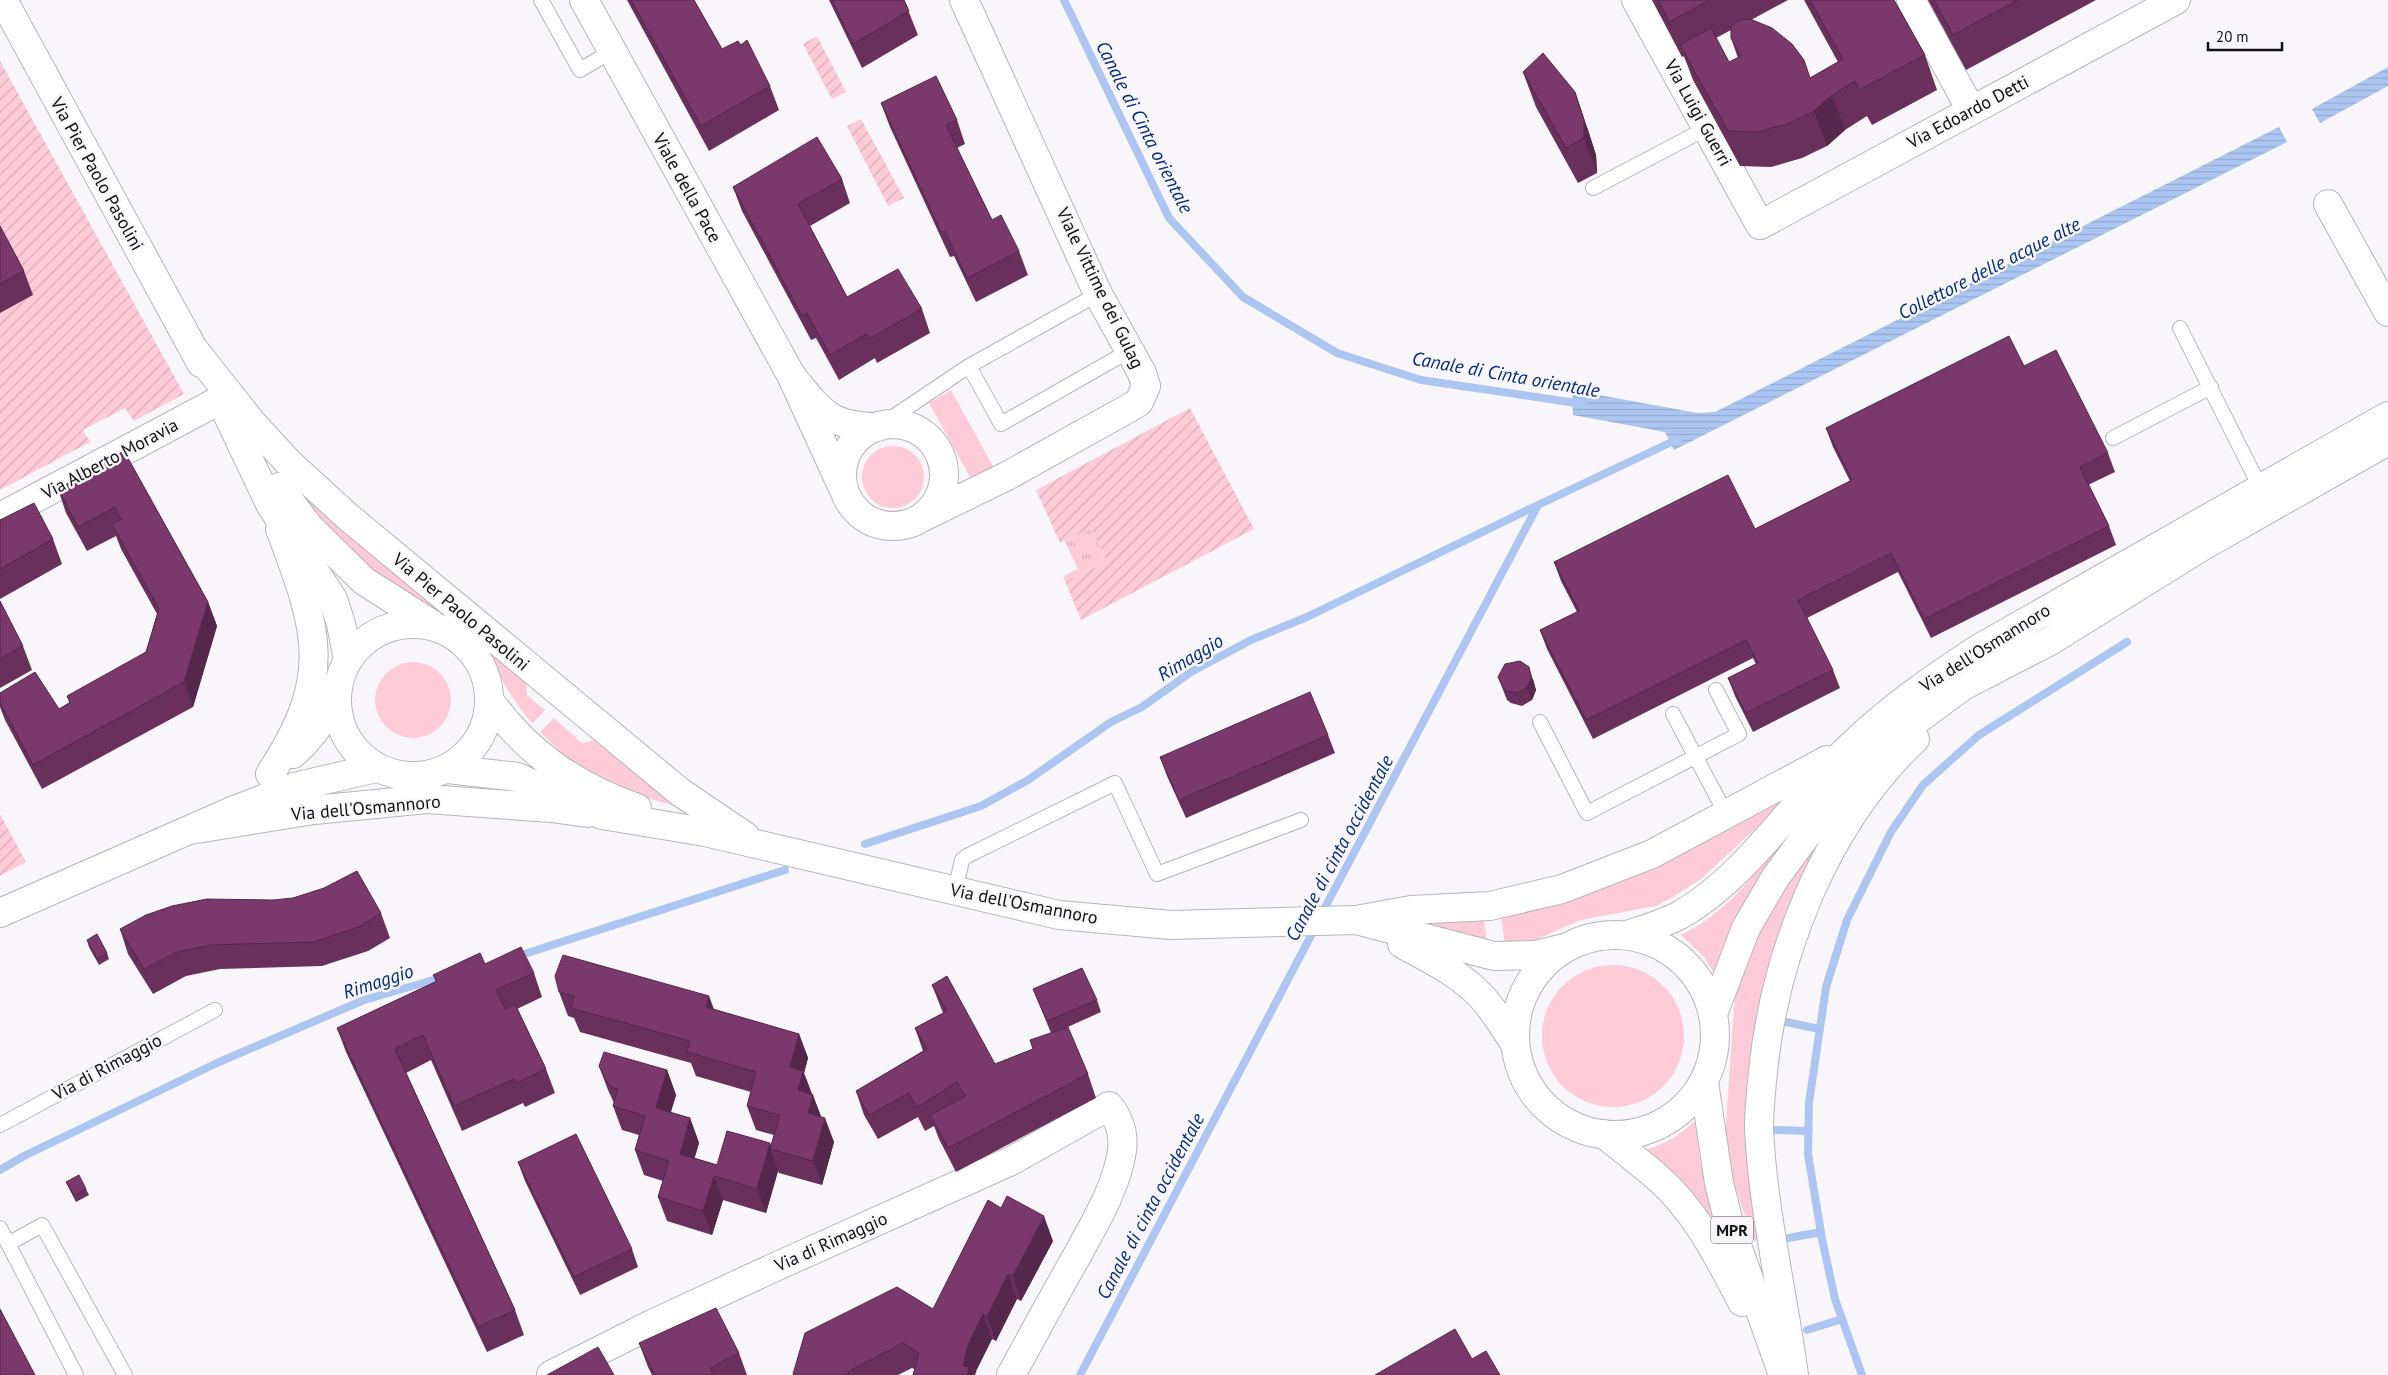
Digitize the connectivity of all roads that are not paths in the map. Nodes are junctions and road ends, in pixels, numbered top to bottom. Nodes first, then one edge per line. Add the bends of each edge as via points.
1 (3, 0) edge
2 (541, 0) edge
3 (584, 0) edge
4 (964, 0) edge
5 (1636, 0) edge
6 (1911, 0) edge
7 (2176, 0) edge
8 (612, 51) junction
9 (1971, 110) junction
10 (1707, 128) junction
11 (1593, 188) dead end
12 (2328, 204) dead end
13 (1760, 226) joint
14 (1098, 294) junction
15 (2388, 312) edge
16 (2180, 328) dead end
17 (192, 347) junction
18 (1129, 351) junction
19 (969, 366) junction
20 (791, 375) junction
21 (2210, 387) junction
22 (215, 390) junction
23 (2388, 416) edge
24 (878, 427) junction
25 (2113, 438) dead end
26 (2388, 441) edge
27 (848, 498) junction
28 (2266, 498) junction
29 (270, 504) junction
30 (0, 518) edge
31 (915, 521) junction
32 (437, 628) junction
33 (2050, 641) junction
34 (348, 660) junction
35 (1716, 690) dead end
36 (336, 696) junction
37 (489, 700) junction
38 (1673, 714) dead end
39 (1540, 722) dead end
40 (1848, 749) junction
41 (1696, 757) junction
42 (376, 768) junction
43 (448, 769) junction
44 (270, 774) junction
45 (232, 811) junction
46 (602, 815) junction
47 (1727, 816) junction
48 (1301, 820) dead end
49 (190, 830) junction
50 (704, 832) junction
51 (758, 845) junction
52 (955, 892) junction
53 (0, 913) edge
54 (1350, 920) junction
55 (1627, 935) junction
56 (1564, 948) junction
57 (215, 1010) dead end
58 (1713, 1014) junction
59 (1515, 1044) junction
60 (1704, 1082) junction
61 (0, 1125) edge
62 (1604, 1134) junction
63 (0, 1228) edge
64 (8, 1244) junction
65 (1787, 1374) edge
66 (76, 1375) edge
67 (125, 1375) edge
68 (551, 1375) edge
69 (1011, 1375) edge

1 - 17 main road, Via Pier Paolo Pasolini
2 - 8 lane via 580,70
3 - 8 main road, Viale della Pace
4 - 14 main road, Viale Vittime dei Gulag
5 - 10 main road, Via Luigi Guerri
6 - 9 main road
7 - 9 main road, Via Edoardo Detti
8 - 20 main road, Viale della Pace
9 - 13 main road, Via Edoardo Detti
10 - 11 lane
10 - 13 main road, Via Luigi Guerri
12 - 15 main road
14 - 18 main road, Viale Vittime dei Gulag
14 - 19 lane
16 - 21 lane
17 - 22 main road, Via Pier Paolo Pasolini
17 - 51 main road, Via Pier Paolo Pasolini via 253,424 287,461 347,516 680,792
18 - 19 lane via 1001,424
18 - 31 main road, Viale Vittime dei Gulag via 1146,386 1139,402 1007,476
19 - 24 lane
20 - 24 main road, Viale della Pace via 827,416 854,426
20 - 27 main road, Viale della Pace
21 - 25 lane
21 - 28 lane
22 - 29 main road, Via Pier Paolo Pasolini
22 - 30 main road, Via Alberto Moravia
22 - 32 main road, Via Pier Paolo Pasolini via 309,527 364,581
23 - 28 main road, Via dell'Osmannoro
24 - 27 main road via 857,439 844,461
24 - 31 main road via 900,425 917,430 934,445 942,459 941,493 929,511
26 - 28 main road, Via dell'Osmannoro
27 - 31 main road via 871,521 893,526
28 - 33 main road, Via dell'Osmannoro via 2201,547
28 - 40 main road, Via dell'Osmannoro via 1978,649 1919,687
29 - 34 main road, Via Pier Paolo Pasolini via 333,599
29 - 44 main road, Via Pier Paolo Pasolini via 310,615 315,652 312,685 301,720
32 - 34 main road, Via dell'Osmannoro via 411,624 386,628 364,641
32 - 37 main road, Via dell'Osmannoro via 469,648 480,663 487,680
33 - 58 main road, Via dell'Osmannoro via 1950,695 1905,727 1862,766 1808,832 1756,907
33 - 65 main road, MPR via 1934,722 1903,750 1876,782 1841,834 1803,910 1784,964 1766,1044 1759,1126 1764,1193
34 - 36 main road, Via dell'Osmannoro
35 - 41 lane via 1739,734
36 - 42 main road, Via dell'Osmannoro via 336,710 345,738
36 - 44 main road, Via dell'Osmannoro via 308,740
37 - 43 main road, Via dell'Osmannoro via 483,732 474,747
37 - 50 main road, Via dell'Osmannoro via 523,741 554,768 610,798
38 - 41 lane
39 - 41 lane via 1588,813
40 - 47 main road
40 - 55 main road, Via dell'Osmannoro via 1724,883 1680,915 1659,926
41 - 47 lane
42 - 43 main road, Via dell'Osmannoro via 393,775 412,777
42 - 45 main road, Via dell'Osmannoro via 294,787
43 - 46 main road, Via dell'Osmannoro via 517,777
44 - 45 main road, Via dell'Osmannoro
45 - 49 main road, Via dell'Osmannoro
46 - 49 main road, Via dell'Osmannoro via 426,799 314,810
46 - 50 main road, Via dell'Osmannoro
47 - 54 main road via 1652,854 1562,889 1490,906 1411,910
48 - 52 lane via 1156,874 1115,783 967,856 962,860
49 - 53 main road, Via dell'Osmannoro
50 - 51 main road, Via dell'Osmannoro
51 - 52 main road, Via dell'Osmannoro
52 - 54 main road, Via dell'Osmannoro via 1059,915 1170,925
54 - 56 main road, Via dell'Osmannoro via 1494,956 1535,955
54 - 59 main road, Via dell'Osmannoro via 1444,966 1476,992
55 - 56 main road, Via dell'Osmannoro via 1601,936
55 - 58 main road, Via dell'Osmannoro via 1661,946 1682,961 1700,981
56 - 59 main road, Via dell'Osmannoro via 1529,982 1517,1012
57 - 61 lane, Via di Rimaggio
58 - 60 main road, Via dell'Osmannoro via 1714,1049
59 - 62 main road, Via dell'Osmannoro via 1524,1077 1543,1105 1571,1124
60 - 62 main road, Via dell'Osmannoro via 1683,1108 1654,1127 1638,1132
60 - 65 main road, MPR via 1719,1183 1730,1223
62 - 65 main road, MPR via 1658,1178 1690,1212
63 - 64 lane
64 - 66 lane
64 - 67 lane via 42,1225
68 - 69 main road, Via di Rimaggio via 748,1279 1011,1161 1109,1106 1122,1130 1121,1156 1116,1172 1096,1220

